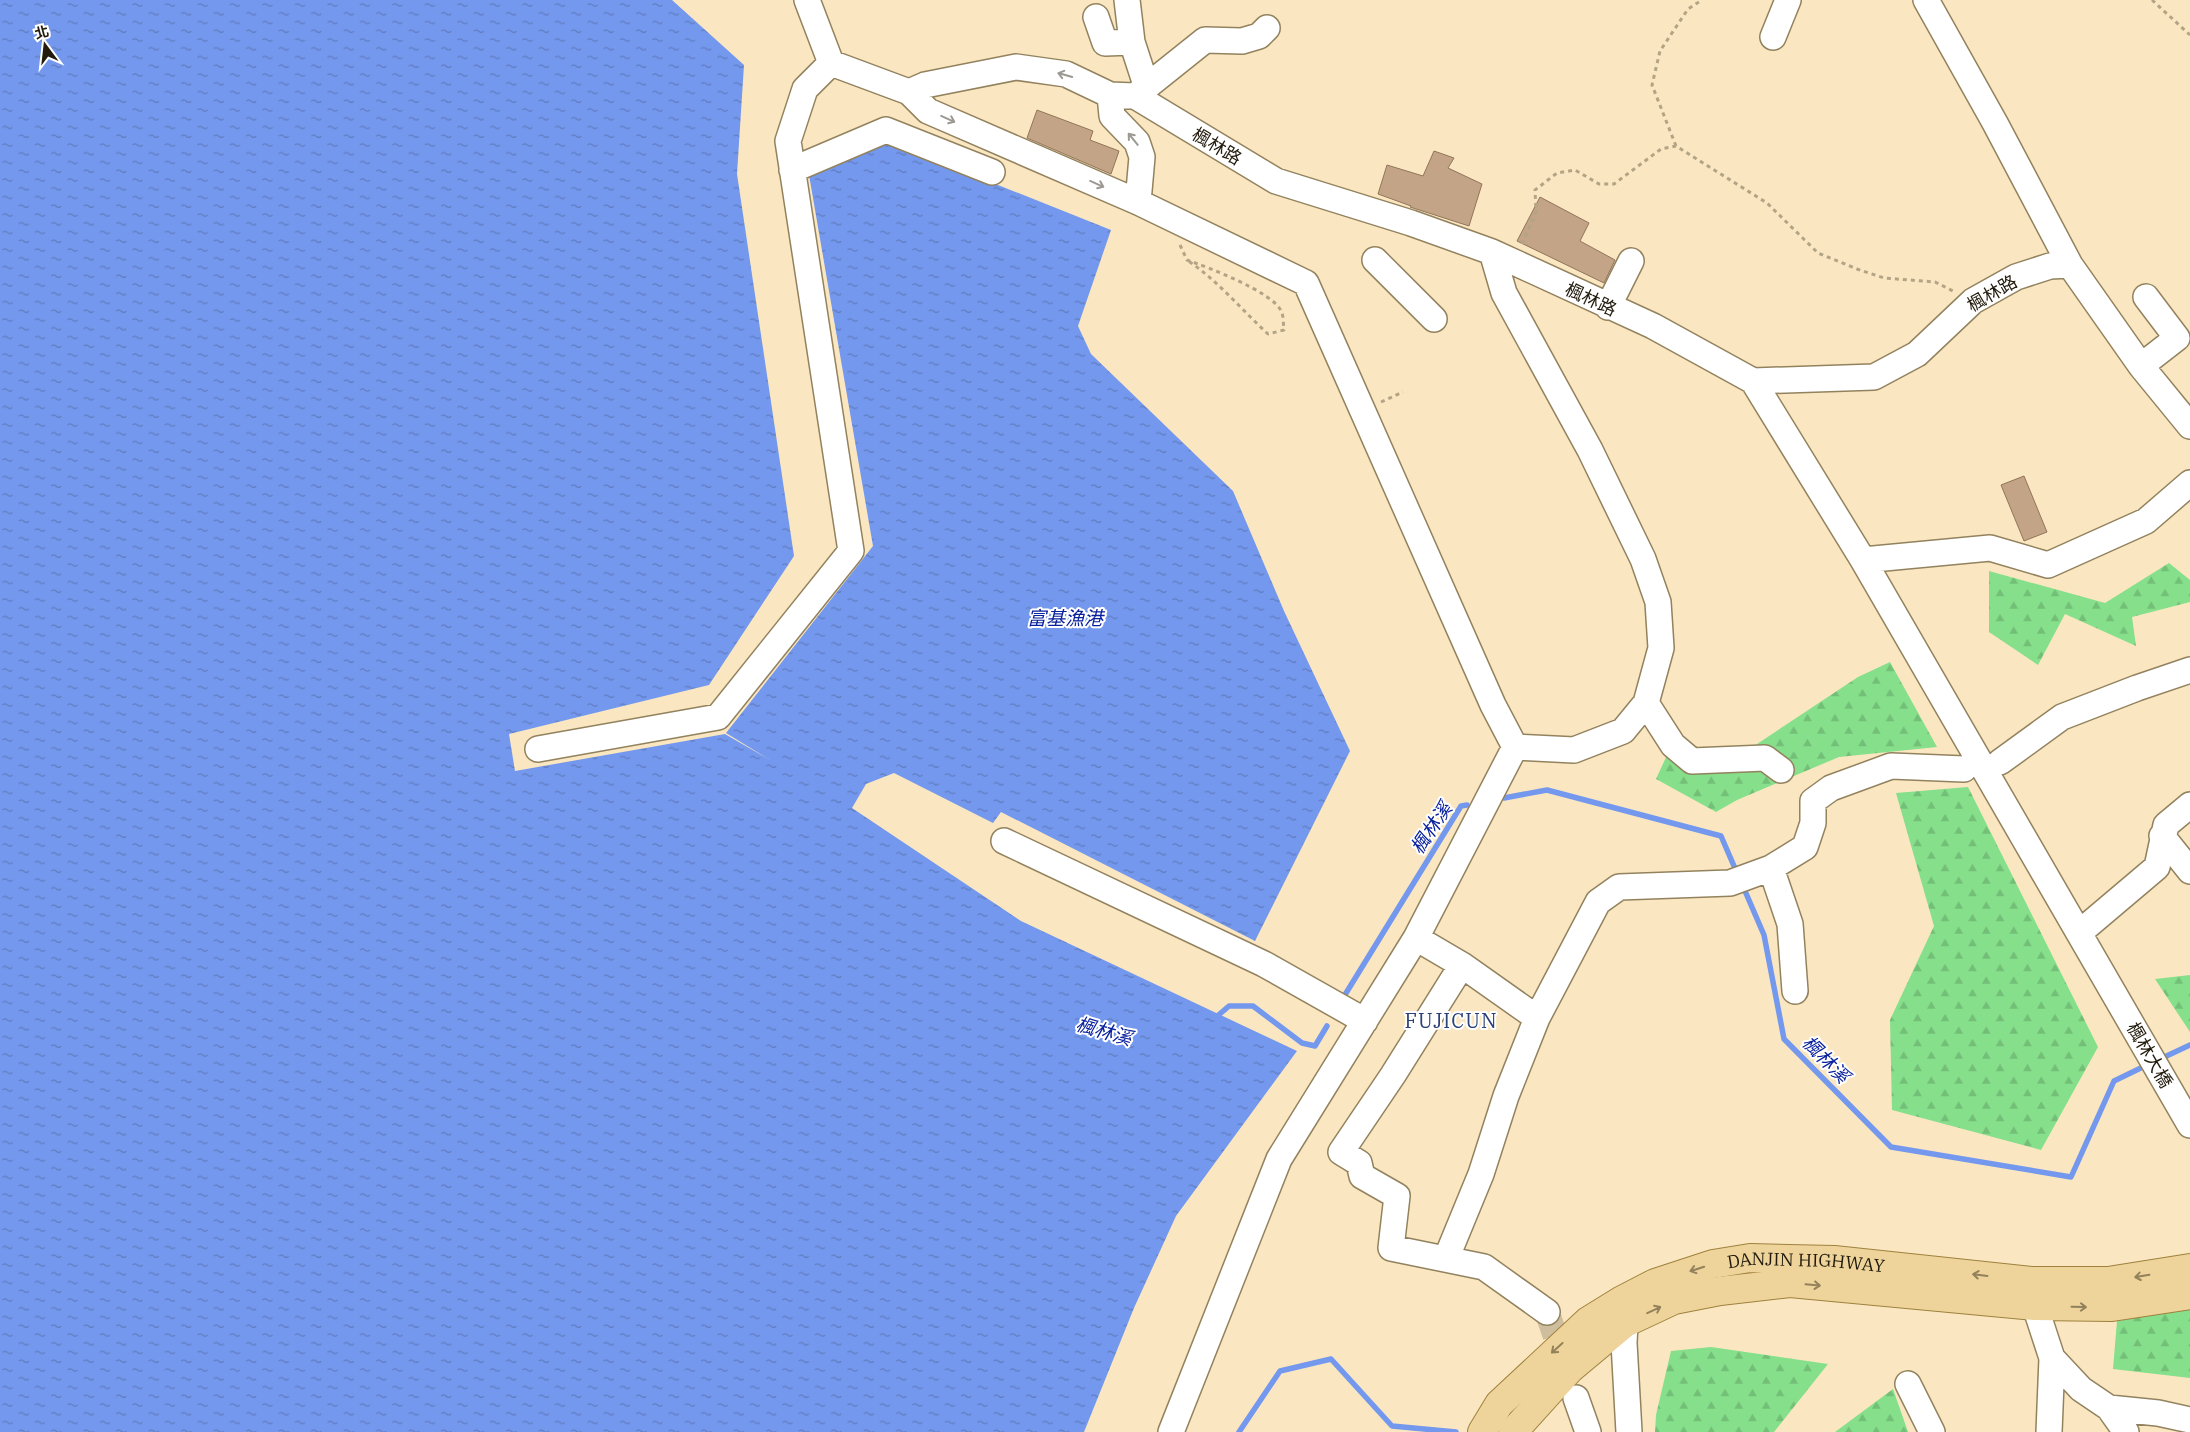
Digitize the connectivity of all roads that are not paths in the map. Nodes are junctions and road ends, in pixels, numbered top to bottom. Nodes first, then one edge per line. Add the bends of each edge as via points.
1 (807, 0) edge
2 (1127, 0) edge
3 (1788, 0) edge
4 (1926, 0) edge
5 (1096, 17) dead end
6 (1268, 28) dead end
7 (1773, 36) dead end
8 (1132, 42) junction
9 (831, 63) junction
10 (1140, 91) junction
11 (909, 92) junction
12 (1110, 94) junction
13 (792, 170) junction
14 (992, 172) dead end
15 (1138, 202) junction
16 (1502, 257) junction
17 (1376, 260) dead end
18 (1632, 261) dead end
19 (2070, 265) junction
20 (2146, 296) dead end
21 (1608, 307) junction
22 (1434, 319) dead end
23 (2141, 366) junction
24 (1753, 381) junction
25 (2190, 426) edge
26 (2190, 483) edge
27 (1864, 560) junction
28 (2190, 670) edge
29 (1646, 703) junction
30 (1515, 747) junction
31 (538, 749) dead end
32 (2000, 762) dead end
33 (1964, 769) dead end
34 (1781, 770) dead end
35 (2190, 805) edge
36 (2162, 836) junction
37 (1004, 841) dead end
38 (1771, 868) junction
39 (2190, 870) edge
40 (2079, 934) junction
41 (1416, 938) junction
42 (1462, 965) junction
43 (1796, 991) dead end
44 (1537, 1018) junction
45 (1365, 1022) junction
46 (2190, 1125) edge
47 (1446, 1260) junction
48 (2190, 1268) edge
49 (2033, 1294) junction
50 (2190, 1295) edge
51 (1624, 1311) junction
52 (1548, 1312) tunnel mouth
53 (2052, 1358) junction
54 (1908, 1384) dead end
55 (1576, 1398) dead end
56 (2108, 1408) junction
57 (2190, 1420) edge
58 (1172, 1432) edge
59 (1482, 1432) edge
60 (1512, 1432) edge
61 (1588, 1432) edge
62 (1628, 1432) edge
63 (1932, 1432) edge
64 (2049, 1432) edge
65 (2126, 1432) edge

1 - 9 street
2 - 8 street
3 - 7 street
4 - 19 street
5 - 8 street via 1105,43
6 - 10 street via 1259,36 1242,41 1205,40
8 - 10 street
9 - 11 street
9 - 13 street via 805,89 788,141
10 - 12 street, 楓林路
10 - 16 street, 楓林路 via 1276,181 1411,223
12 -> 11 street, 楓林路 via 1066,74 1016,67 925,84
11 -> 15 street via 928,111
15 -> 12 street via 1142,157 1137,142 1112,116
13 - 14 street via 886,130
13 - 31 street via 851,551 718,717
15 - 30 street via 1306,283 1489,696
16 - 21 street, 楓林路
16 - 29 street via 1504,293 1590,450 1643,559 1658,602 1661,648
17 - 22 street
18 - 21 street
19 - 23 street
19 - 24 street, 楓林路 via 2050,266 2016,277 1973,301 1917,354 1874,377
20 - 23 street via 2177,338
21 - 24 street, 楓林路 via 1653,326
23 - 25 street
24 - 27 street, 楓林大橋
26 - 27 street via 2146,522 2048,565 1990,548
27 - 40 street, 楓林大橋
28 - 32 street via 2062,717
29 - 30 street via 1623,731 1574,750
29 - 34 street via 1673,745 1692,761 1765,758
30 - 41 street
33 - 38 street via 1891,766 1831,788 1813,802 1813,823 1805,847
35 - 36 street via 2166,825
36 - 39 street
36 - 40 street via 2157,867
37 - 45 street via 1264,964
38 - 43 street via 1790,924
38 - 44 street via 1730,883 1619,887 1598,902
40 - 46 street, 楓林大橋
41 - 42 street
41 - 45 street
42 - 44 street
42 - 47 street via 1341,1152 1359,1163 1362,1176 1398,1196 1390,1248
44 - 47 street
45 - 58 street via 1279,1159
47 - 52 street via 1484,1267
48 -> 49 main road, DANJIN HIGHWAY
49 -> 50 main road, DANJIN HIGHWAY via 2112,1307
49 - 51 main road, DANJIN HIGHWAY via 1790,1283 1720,1291
49 - 53 street
51 -> 59 main road, DANJIN HIGHWAY via 1588,1321 1499,1404
51 - 60 main road, DANJIN HIGHWAY
51 - 62 street
53 - 56 street via 2081,1389
53 - 64 street
54 - 63 street
55 - 61 street
56 - 57 street
56 - 65 street

